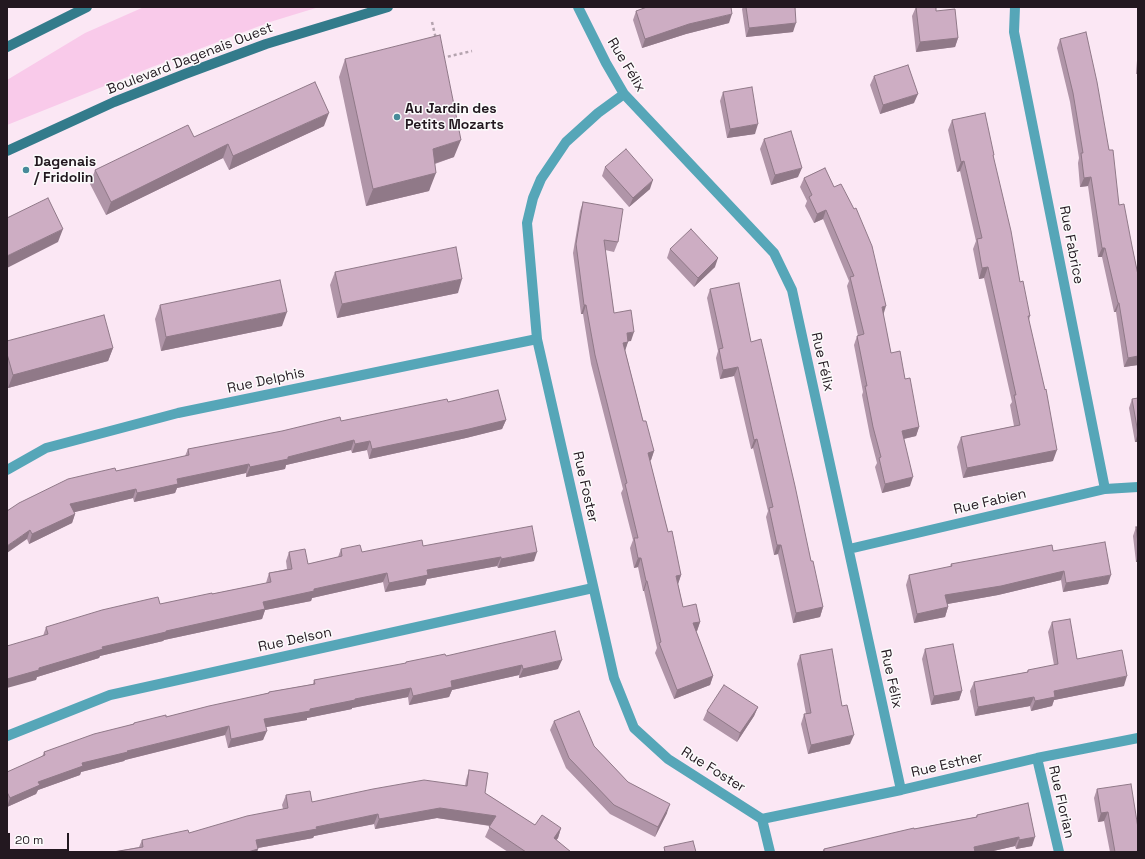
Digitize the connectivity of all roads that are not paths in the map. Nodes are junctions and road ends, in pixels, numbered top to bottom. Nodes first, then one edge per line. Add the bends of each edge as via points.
1 (86, 7) edge
2 (388, 7) edge
3 (578, 7) edge
4 (1015, 7) edge
5 (7, 47) edge
6 (624, 94) junction
7 (7, 151) edge
8 (537, 339) junction
9 (7, 470) edge
10 (1138, 487) edge
11 (1105, 489) junction
12 (849, 549) junction
13 (594, 588) junction
14 (7, 736) edge
15 (1138, 738) edge
16 (1037, 758) junction
17 (901, 790) junction
18 (762, 818) junction
19 (770, 852) edge
20 (1059, 852) edge

1 - 5 main road
2 - 7 main road, Boulevard Dagenais Ouest via 266,44 179,76
3 - 6 street, Rue Félix
4 - 11 street, Rue Fabrice via 1014,32
6 - 8 street, Rue Foster via 566,142 541,179 533,198 527,223
6 - 12 street, Rue Félix via 774,253 792,290
8 - 9 street, Rue Delphis via 178,413 46,448
8 - 13 street, Rue Foster
10 - 11 street, Rue Fabien
11 - 12 street, Rue Fabien
12 - 17 street, Rue Félix
13 - 14 street, Rue Delson via 110,695
13 - 18 street, Rue Foster via 614,678 634,728 668,759
15 - 16 street, Rue Esther
16 - 17 street, Rue Esther
16 - 20 street, Rue Florian
17 - 18 street, Rue Esther
18 - 19 street

